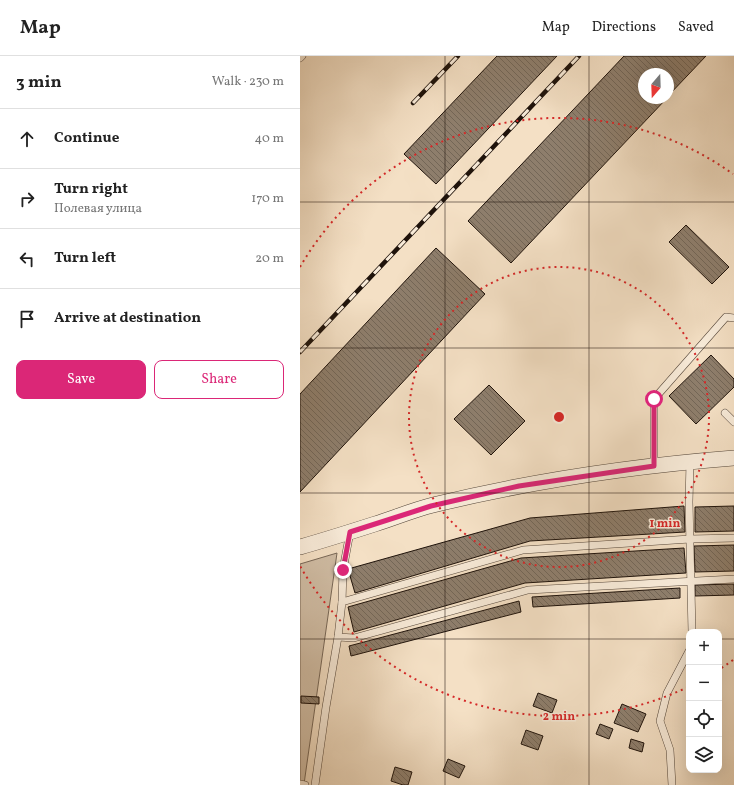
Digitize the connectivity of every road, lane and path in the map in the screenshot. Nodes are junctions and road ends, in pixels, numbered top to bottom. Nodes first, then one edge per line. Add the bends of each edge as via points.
1 (734, 318) edge
2 (725, 413) dead end
3 (734, 422) edge
4 (734, 458) edge
5 (690, 462) junction
6 (654, 466) junction
7 (350, 532) junction
8 (734, 538) edge
9 (690, 539) junction
10 (300, 547) edge
11 (734, 580) edge
12 (691, 581) junction
13 (342, 602) junction
14 (692, 629) edge
15 (338, 637) junction
16 (686, 656) edge
17 (300, 784) edge
18 (306, 785) edge
19 (315, 785) edge
20 (672, 785) edge

1 - 6 lane via 726,317 654,399
2 - 3 lane
4 - 5 street
5 - 6 street
5 - 9 lane
6 - 7 street via 519,486 431,506
7 - 10 street
7 - 13 lane via 343,570
8 - 9 lane
9 - 12 lane
9 - 13 lane via 523,550
11 - 12 lane
12 - 14 lane
12 - 15 lane via 528,590 354,638
13 - 15 lane
15 - 19 lane
16 - 20 lane via 667,693 660,721 670,750
17 - 18 lane

